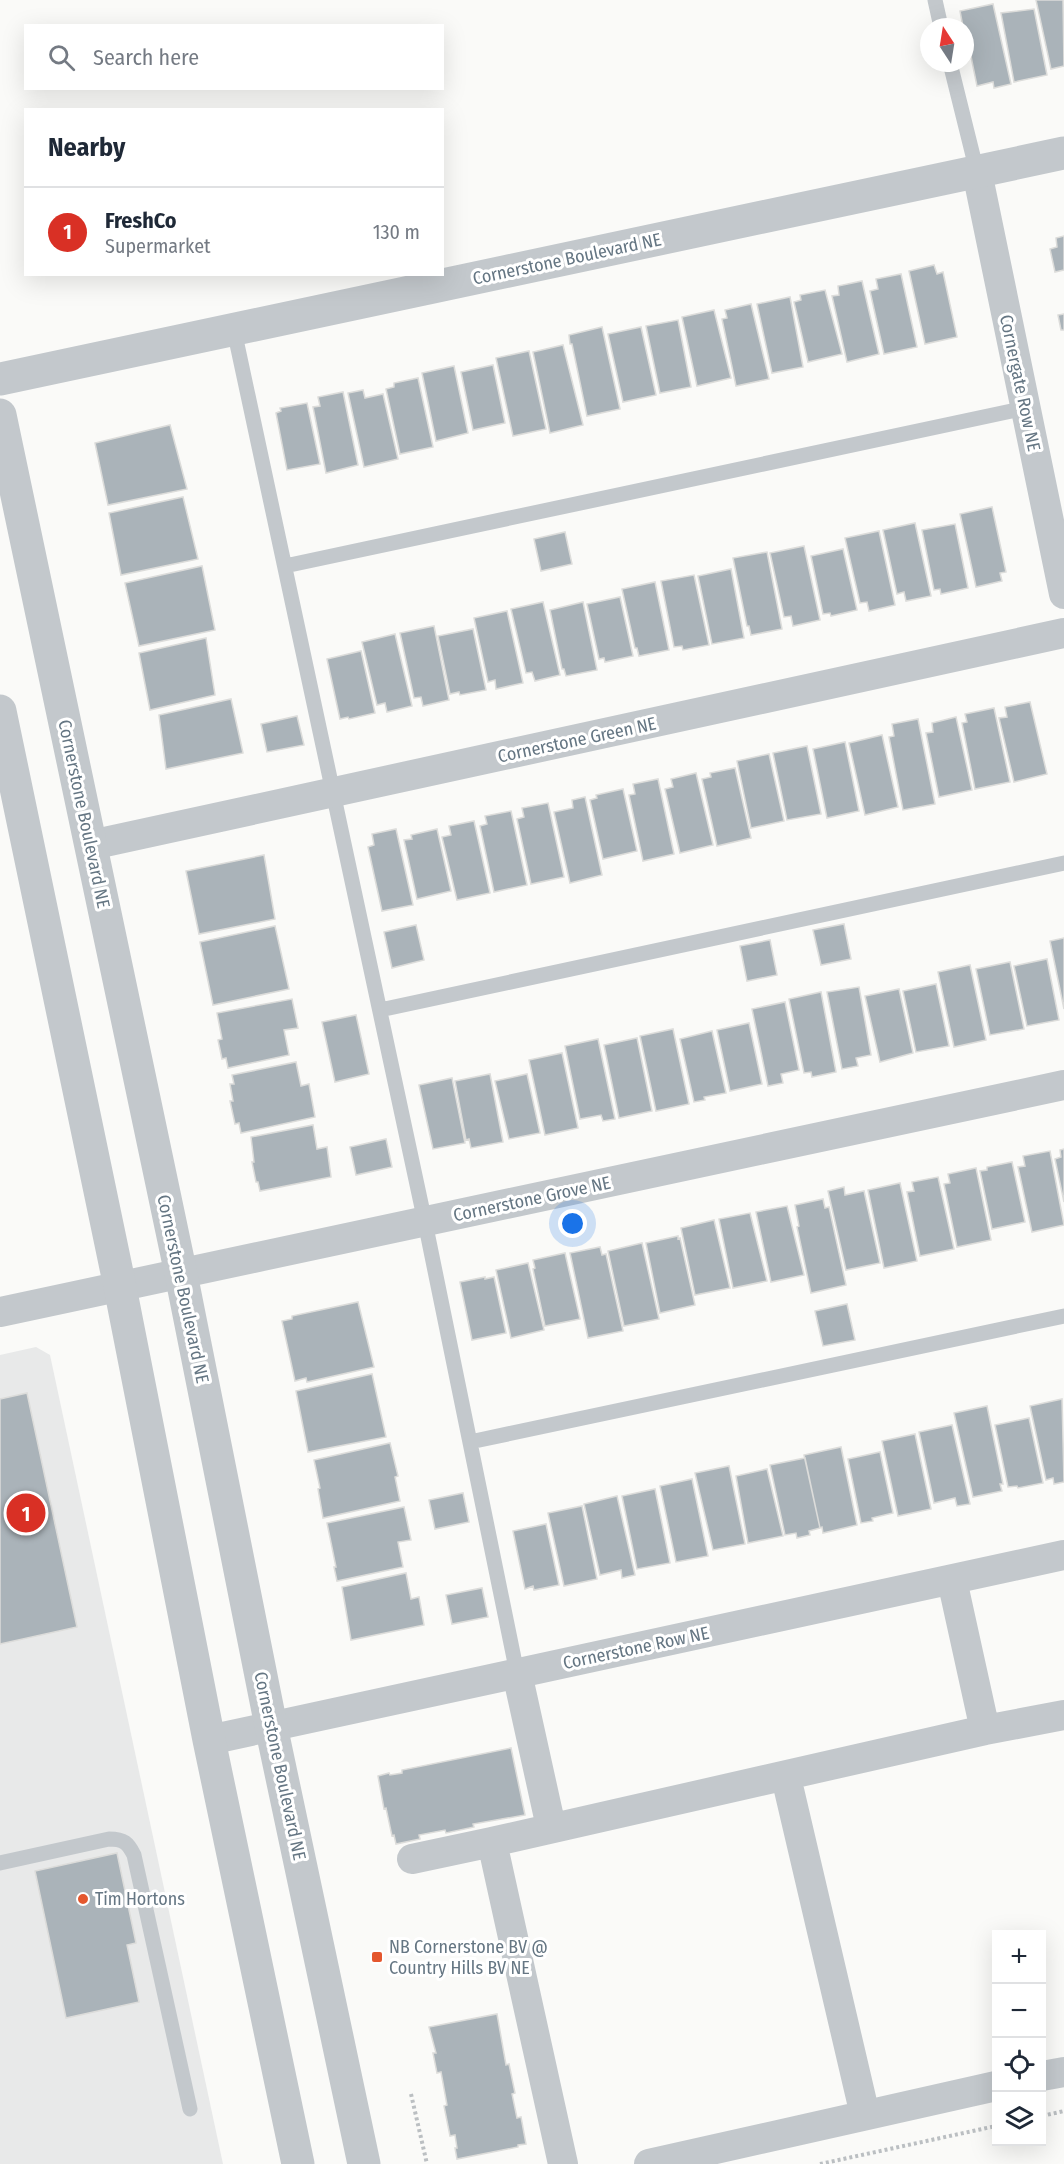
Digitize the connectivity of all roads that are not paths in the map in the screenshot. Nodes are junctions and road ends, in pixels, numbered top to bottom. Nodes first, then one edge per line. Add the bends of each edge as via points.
1 (935, 0) edge
2 (939, 18) edge
3 (952, 72) edge
4 (1064, 153) edge
5 (977, 172) junction
6 (234, 330) junction
7 (0, 379) edge
8 (1026, 408) junction
9 (0, 415) edge
10 (285, 566) junction
11 (1064, 594) edge
12 (1064, 633) edge
13 (0, 711) edge
14 (334, 794) junction
15 (91, 845) junction
16 (1064, 863) edge
17 (380, 1010) junction
18 (1064, 1085) edge
19 (425, 1222) junction
20 (181, 1274) junction
21 (120, 1287) junction
22 (0, 1312) edge
23 (1064, 1316) edge
24 (470, 1442) junction
25 (1064, 1556) edge
26 (952, 1580) junction
27 (517, 1673) junction
28 (1064, 1715) edge
29 (271, 1726) junction
30 (985, 1730) junction
31 (208, 1740) junction
32 (786, 1777) junction
33 (551, 1827) junction
34 (492, 1842) junction
35 (412, 1859) dead end
36 (0, 1863) edge
37 (1064, 2072) edge
38 (1046, 2075) edge
39 (992, 2087) edge
40 (190, 2109) dead end
41 (865, 2115) junction
42 (298, 2164) edge
43 (364, 2164) edge
44 (563, 2164) edge
45 (649, 2164) edge

1 - 2 lane
3 - 5 lane
4 - 5 street, Cornerstone Boulevard NE
5 - 6 street, Cornerstone Boulevard NE
5 - 8 street, Cornergate Row NE
6 - 7 street, Cornerstone Boulevard NE
6 - 10 lane
8 - 10 lane
8 - 11 street, Cornergate Row NE
9 - 15 street, Cornerstone Boulevard NE
10 - 14 lane
12 - 14 street, Cornerstone Green NE
13 - 21 street
14 - 15 street, Cornerstone Green NE
14 - 17 lane
15 - 20 street, Cornerstone Boulevard NE
16 - 17 lane
17 - 19 lane
18 - 19 street, Cornerstone Grove NE
19 - 20 street, Cornerstone Grove NE
19 - 24 lane
20 - 21 street, Cornerstone Grove NE
20 - 29 street, Cornerstone Boulevard NE
21 - 22 street, Cornerstone Grove NE
21 - 31 street
23 - 24 lane
24 - 27 lane
25 - 26 street, Cornerstone Row NE
26 - 27 street, Cornerstone Row NE
26 - 30 street
27 - 29 street, Cornerstone Row NE
27 - 33 street
28 - 30 street
29 - 31 street, Cornerstone Row NE
29 - 43 street, Cornerstone Boulevard NE
30 - 32 street
31 - 42 street
32 - 33 street
32 - 41 street
33 - 34 street
34 - 35 street
34 - 44 street
36 - 40 lane via 109,1839 121,1839 128,1844 134,1855
37 - 38 street
39 - 41 street
41 - 45 street

